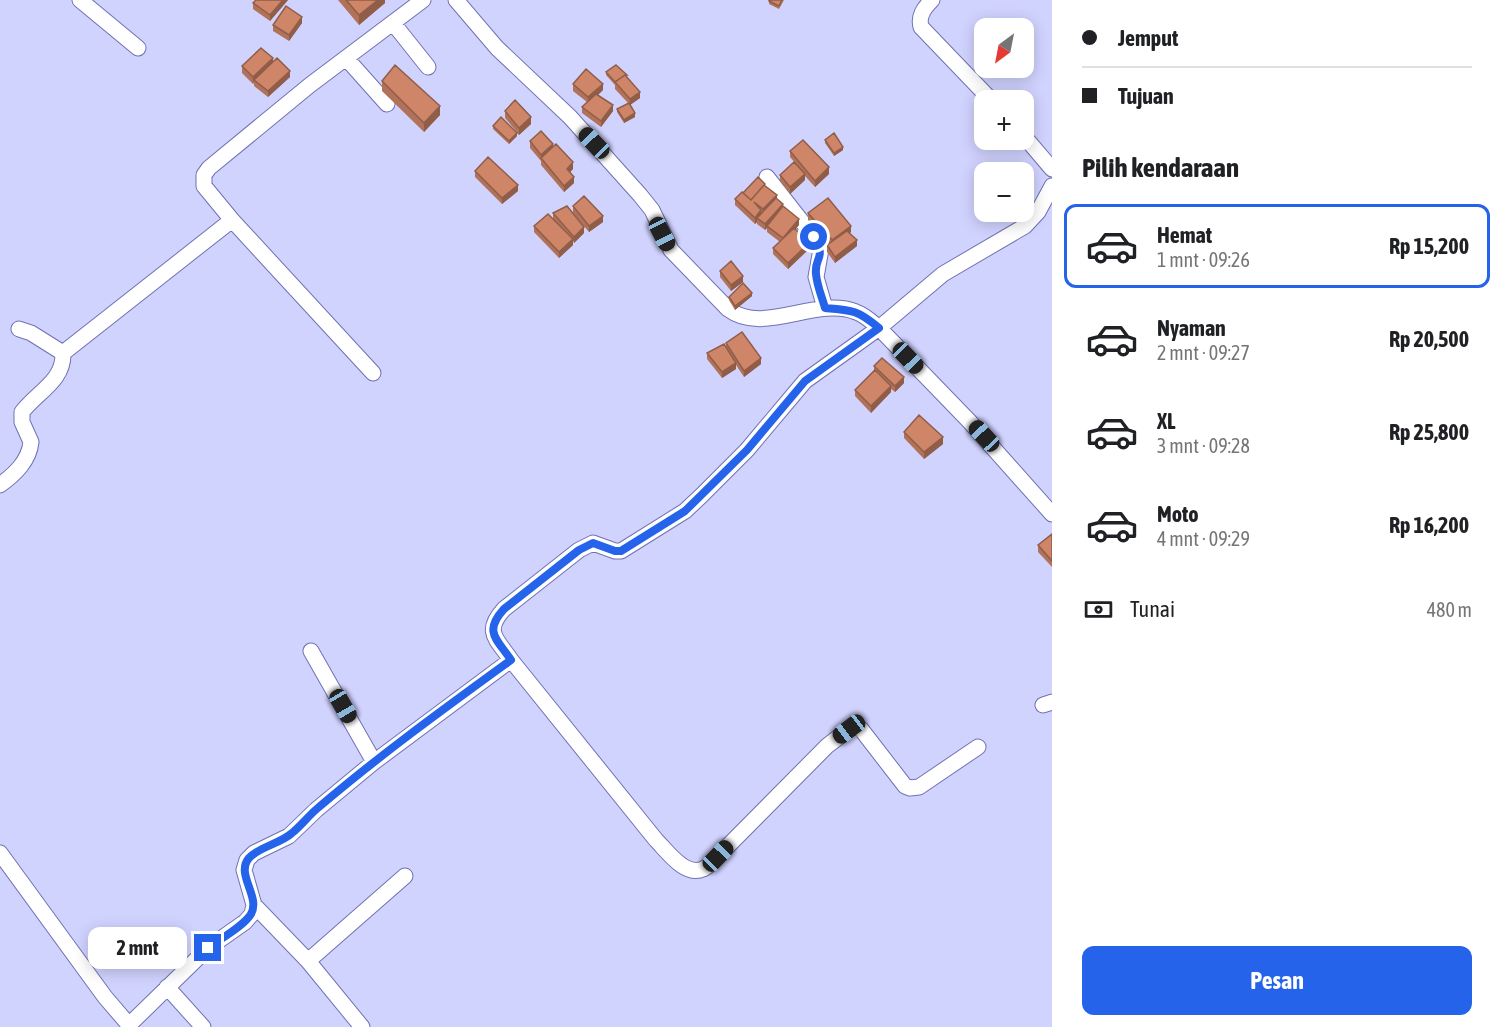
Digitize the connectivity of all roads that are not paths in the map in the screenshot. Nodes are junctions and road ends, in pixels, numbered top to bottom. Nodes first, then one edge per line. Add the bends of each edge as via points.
1 (80, 0) edge
2 (423, 0) edge
3 (456, 0) edge
4 (932, 0) edge
5 (393, 22) junction
6 (138, 48) dead end
7 (346, 58) junction
8 (428, 67) dead end
9 (981, 90) edge
10 (387, 104) dead end
11 (1034, 148) edge
12 (1052, 169) edge
13 (767, 177) dead end
14 (1052, 186) edge
15 (231, 220) junction
16 (825, 308) junction
17 (879, 328) junction
18 (19, 329) dead end
19 (63, 353) junction
20 (373, 374) dead end
21 (0, 485) edge
22 (1052, 514) edge
23 (311, 651) dead end
24 (511, 660) junction
25 (978, 747) dead end
26 (374, 762) junction
27 (0, 853) edge
28 (405, 876) dead end
29 (254, 905) junction
30 (308, 961) junction
31 (167, 987) junction
32 (128, 1026) edge
33 (203, 1027) edge
34 (362, 1027) edge

1 - 6 street
2 - 5 street
3 - 16 street via 497,48 594,143 652,210 670,250 728,309 754,320
4 - 9 street via 922,12 921,27
5 - 7 street
5 - 8 street
7 - 10 street
7 - 15 street via 209,168 204,186
11 - 12 street
13 - 16 street via 821,249 816,277
14 - 17 street via 1025,226 943,274
15 - 19 street
15 - 20 street
16 - 17 street via 853,311
17 - 22 street
17 - 24 street via 805,381 747,450 685,511 621,551 593,543 579,550 504,609 492,626
18 - 19 street
19 - 21 street via 58,375 22,412 31,442 26,458
23 - 26 street
24 - 25 street via 656,840 681,865 693,871 704,869 827,746 849,729 861,729 910,788 919,787
24 - 26 street
26 - 29 street via 290,836 247,860 244,870
27 - 32 street
28 - 30 street
29 - 30 street
29 - 31 street via 244,922 208,948
30 - 34 street
31 - 32 street
31 - 33 street

